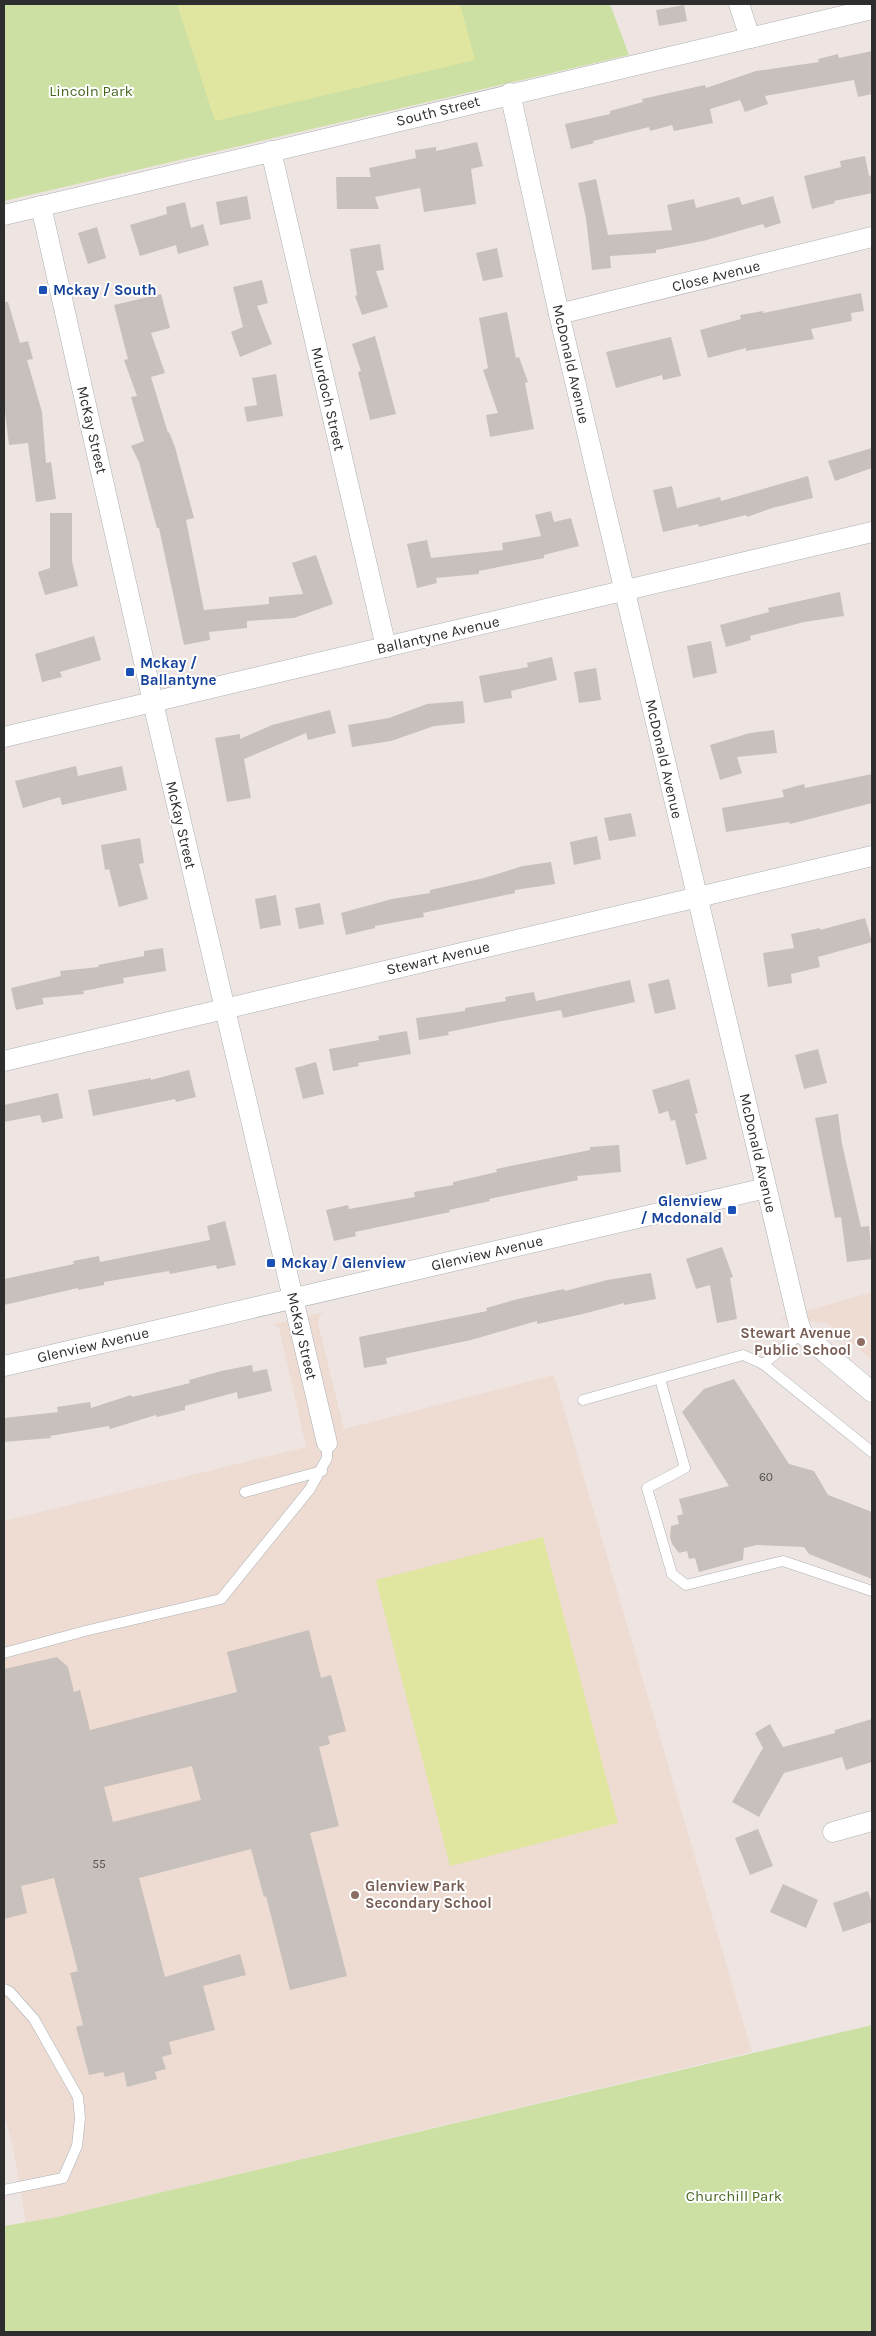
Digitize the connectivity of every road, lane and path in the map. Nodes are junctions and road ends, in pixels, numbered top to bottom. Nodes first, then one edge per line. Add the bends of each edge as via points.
1 (739, 4) edge
2 (872, 10) edge
3 (750, 38) junction
4 (510, 93) junction
5 (270, 151) junction
6 (41, 206) junction
7 (4, 215) edge
8 (872, 237) edge
9 (559, 314) junction
10 (872, 532) edge
11 (625, 592) junction
12 (386, 647) junction
13 (153, 702) junction
14 (4, 737) edge
15 (872, 856) edge
16 (697, 897) junction
17 (225, 1008) junction
18 (4, 1061) edge
19 (766, 1188) junction
20 (293, 1298) junction
21 (802, 1333) junction
22 (763, 1364) junction
23 (4, 1366) edge
24 (660, 1379) junction
25 (872, 1392) edge
26 (583, 1400) dead end
27 (327, 1443) joint
28 (872, 1452) edge
29 (322, 1471) junction
30 (245, 1492) dead end
31 (872, 1592) edge
32 (4, 1653) edge
33 (872, 1821) edge
34 (833, 1832) dead end
35 (4, 1988) edge
36 (4, 2190) edge

1 - 3 street
2 - 3 street, South Street
3 - 4 street, South Street
4 - 5 street, South Street
4 - 9 street, McDonald Avenue
5 - 6 street, South Street
5 - 12 street, Murdoch Street
6 - 7 street, South Street
6 - 13 street, McKay Street
8 - 9 street, Close Avenue
9 - 11 street, McDonald Avenue
10 - 11 street, Ballantyne Avenue
11 - 12 street, Ballantyne Avenue
11 - 16 street, McDonald Avenue
12 - 13 street, Ballantyne Avenue
13 - 14 street, Ballantyne Avenue
13 - 17 street, McKay Street
15 - 16 street, Stewart Avenue
16 - 17 street, Stewart Avenue
16 - 19 street, McDonald Avenue
17 - 18 street, Stewart Avenue
17 - 20 street, McKay Street
19 - 20 street, Glenview Avenue
19 - 21 street, McDonald Avenue
20 - 23 street, Glenview Avenue
20 - 27 street, McKay Street
21 - 22 lane
21 - 25 street
22 - 24 lane via 743,1355
22 - 28 lane
24 - 26 lane
24 - 31 lane via 685,1468 647,1488 672,1574 686,1585 784,1562
27 - 29 lane via 327,1458
29 - 30 lane
29 - 32 lane via 221,1599
33 - 34 street
35 - 36 lane via 34,2019 78,2097 80,2118 76,2146 63,2178

